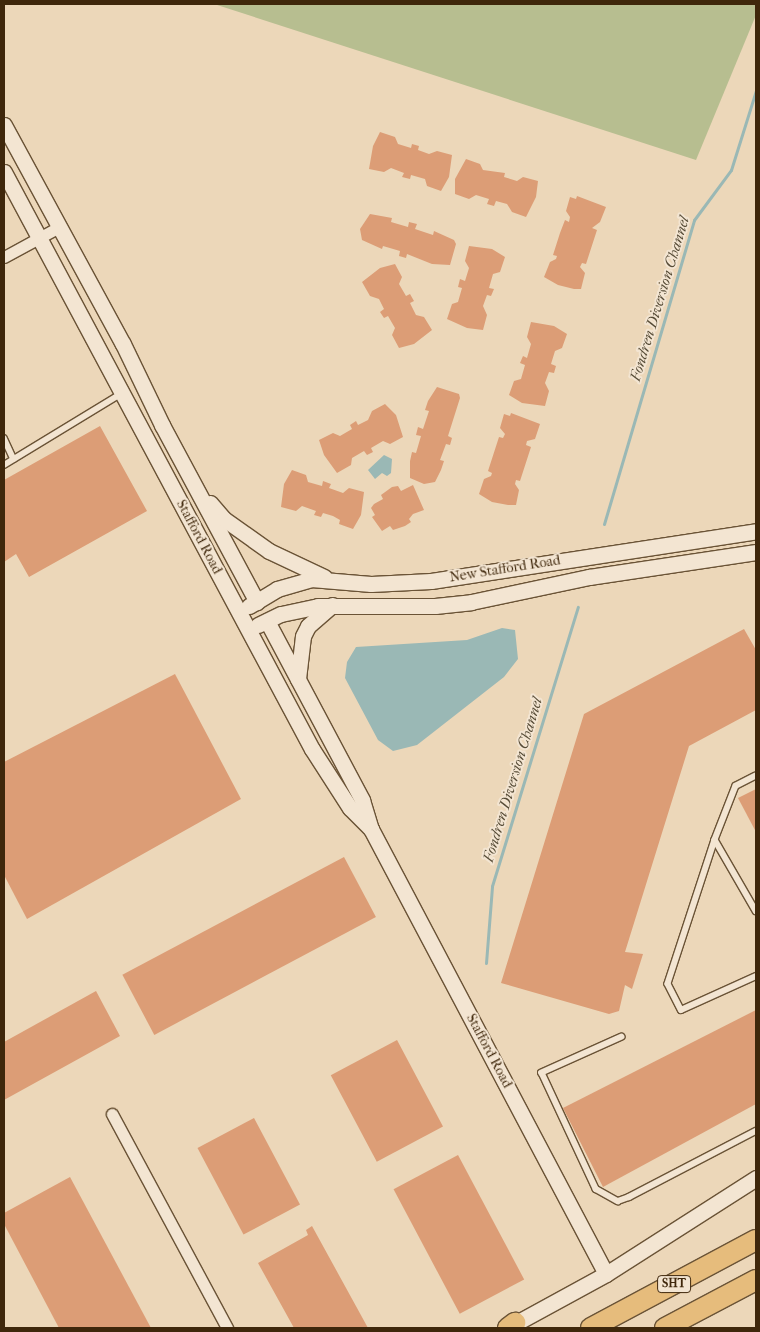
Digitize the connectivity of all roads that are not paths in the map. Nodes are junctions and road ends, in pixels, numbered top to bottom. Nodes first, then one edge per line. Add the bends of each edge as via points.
1 (4, 124) edge
2 (4, 172) edge
3 (59, 227) junction
4 (40, 238) junction
5 (4, 257) edge
6 (121, 394) junction
7 (4, 438) edge
8 (14, 459) junction
9 (4, 465) edge
10 (193, 484) junction
11 (756, 531) edge
12 (756, 552) edge
13 (325, 578) junction
14 (431, 581) junction
15 (256, 602) junction
16 (332, 605) junction
17 (435, 606) junction
18 (239, 612) junction
19 (267, 621) junction
20 (248, 630) junction
21 (298, 679) junction
22 (756, 776) edge
23 (371, 829) junction
24 (715, 840) junction
25 (756, 911) edge
26 (756, 976) edge
27 (622, 1037) dead end
28 (112, 1114) dead end
29 (756, 1131) edge
30 (756, 1178) edge
31 (756, 1240) edge
32 (606, 1274) junction
33 (756, 1280) edge
34 (510, 1327) edge
35 (227, 1328) edge
36 (591, 1328) edge
37 (665, 1328) edge

1 - 3 main road
2 - 4 main road, Stafford Road
3 - 4 street
3 - 10 main road, Stafford Road
4 - 5 street
4 - 6 main road, Stafford Road
6 - 8 lane
6 - 18 main road, Stafford Road
7 - 8 lane
8 - 9 lane
10 - 13 main road via 224,519 250,538
10 - 15 main road, Stafford Road
11 - 14 main road, New Stafford Road
12 - 17 main road, New Stafford Road via 590,577 471,602
13 - 14 main road, New Stafford Road via 371,584
13 - 15 main road, New Stafford Road via 295,582
14 - 17 main road
15 - 18 main road, New Stafford Road
16 - 17 main road, New Stafford Road
16 - 19 main road, New Stafford Road via 301,609
16 - 21 main road via 308,626 303,636
18 - 20 main road, Stafford Road
19 - 20 main road, New Stafford Road
19 - 21 main road, Stafford Road
20 - 23 main road, Stafford Road via 312,750 350,808
21 - 23 main road, Stafford Road via 362,800
22 - 24 lane via 736,786
23 - 32 main road, Stafford Road
24 - 25 lane
24 - 26 lane via 668,984 681,1010
27 - 29 lane via 542,1073 596,1189 618,1200 629,1197
28 - 35 street
30 - 32 main road
31 - 36 highway, SHT
32 - 34 main road
33 - 37 highway, SHT

